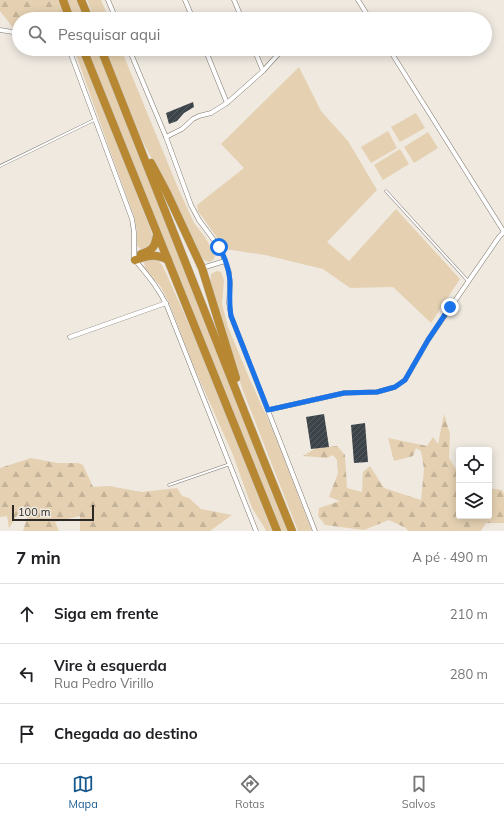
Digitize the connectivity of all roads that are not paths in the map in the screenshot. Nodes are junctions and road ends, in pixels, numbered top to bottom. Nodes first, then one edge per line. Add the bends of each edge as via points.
1 (63, 0) edge
2 (81, 0) edge
3 (108, 0) edge
4 (185, 0) edge
5 (234, 0) edge
6 (358, 0) edge
7 (67, 12) edge
8 (86, 12) edge
9 (113, 12) edge
10 (190, 12) edge
11 (239, 12) edge
12 (366, 12) edge
13 (0, 30) edge
14 (12, 31) edge
15 (72, 56) edge
16 (85, 56) edge
17 (104, 56) edge
18 (132, 56) edge
19 (208, 56) edge
20 (257, 56) edge
21 (277, 56) edge
22 (393, 56) edge
23 (263, 71) junction
24 (227, 103) junction
25 (96, 119) junction
26 (133, 128) junction
27 (166, 137) junction
28 (0, 166) edge
29 (386, 191) dead end
30 (504, 232) edge
31 (157, 235) junction
32 (135, 258) junction
33 (168, 260) junction
34 (225, 261) junction
35 (202, 268) junction
36 (468, 281) junction
37 (166, 303) junction
38 (70, 337) dead end
39 (242, 406) junction
40 (268, 410) junction
41 (230, 464) junction
42 (169, 485) dead end
43 (256, 531) edge
44 (277, 531) edge
45 (292, 531) edge
46 (315, 531) edge

1 - 7 highway
2 - 8 highway
3 - 9 street
4 - 10 street
5 - 11 street
6 - 12 street
13 - 14 street
15 - 25 street
16 - 31 highway
17 - 26 highway
18 - 27 street
19 - 24 street
20 - 23 street
21 - 23 street
22 - 30 street
23 - 24 street
24 - 27 street via 193,119 182,129
25 - 28 lane
25 - 32 street via 132,219
26 - 35 highway
26 - 39 highway
27 - 34 street via 191,205 221,250
29 - 36 lane
30 - 36 street
31 - 32 highway via 150,250
31 - 33 highway
32 - 33 highway via 154,256
32 - 37 street
33 - 44 highway
34 - 35 street
34 - 40 street via 230,282 231,316
35 - 39 highway via 235,374
36 - 40 street via 428,340 405,380 395,387 377,392 344,393
37 - 38 street
37 - 41 street
39 - 45 highway
40 - 46 street
41 - 42 lane
41 - 43 street

